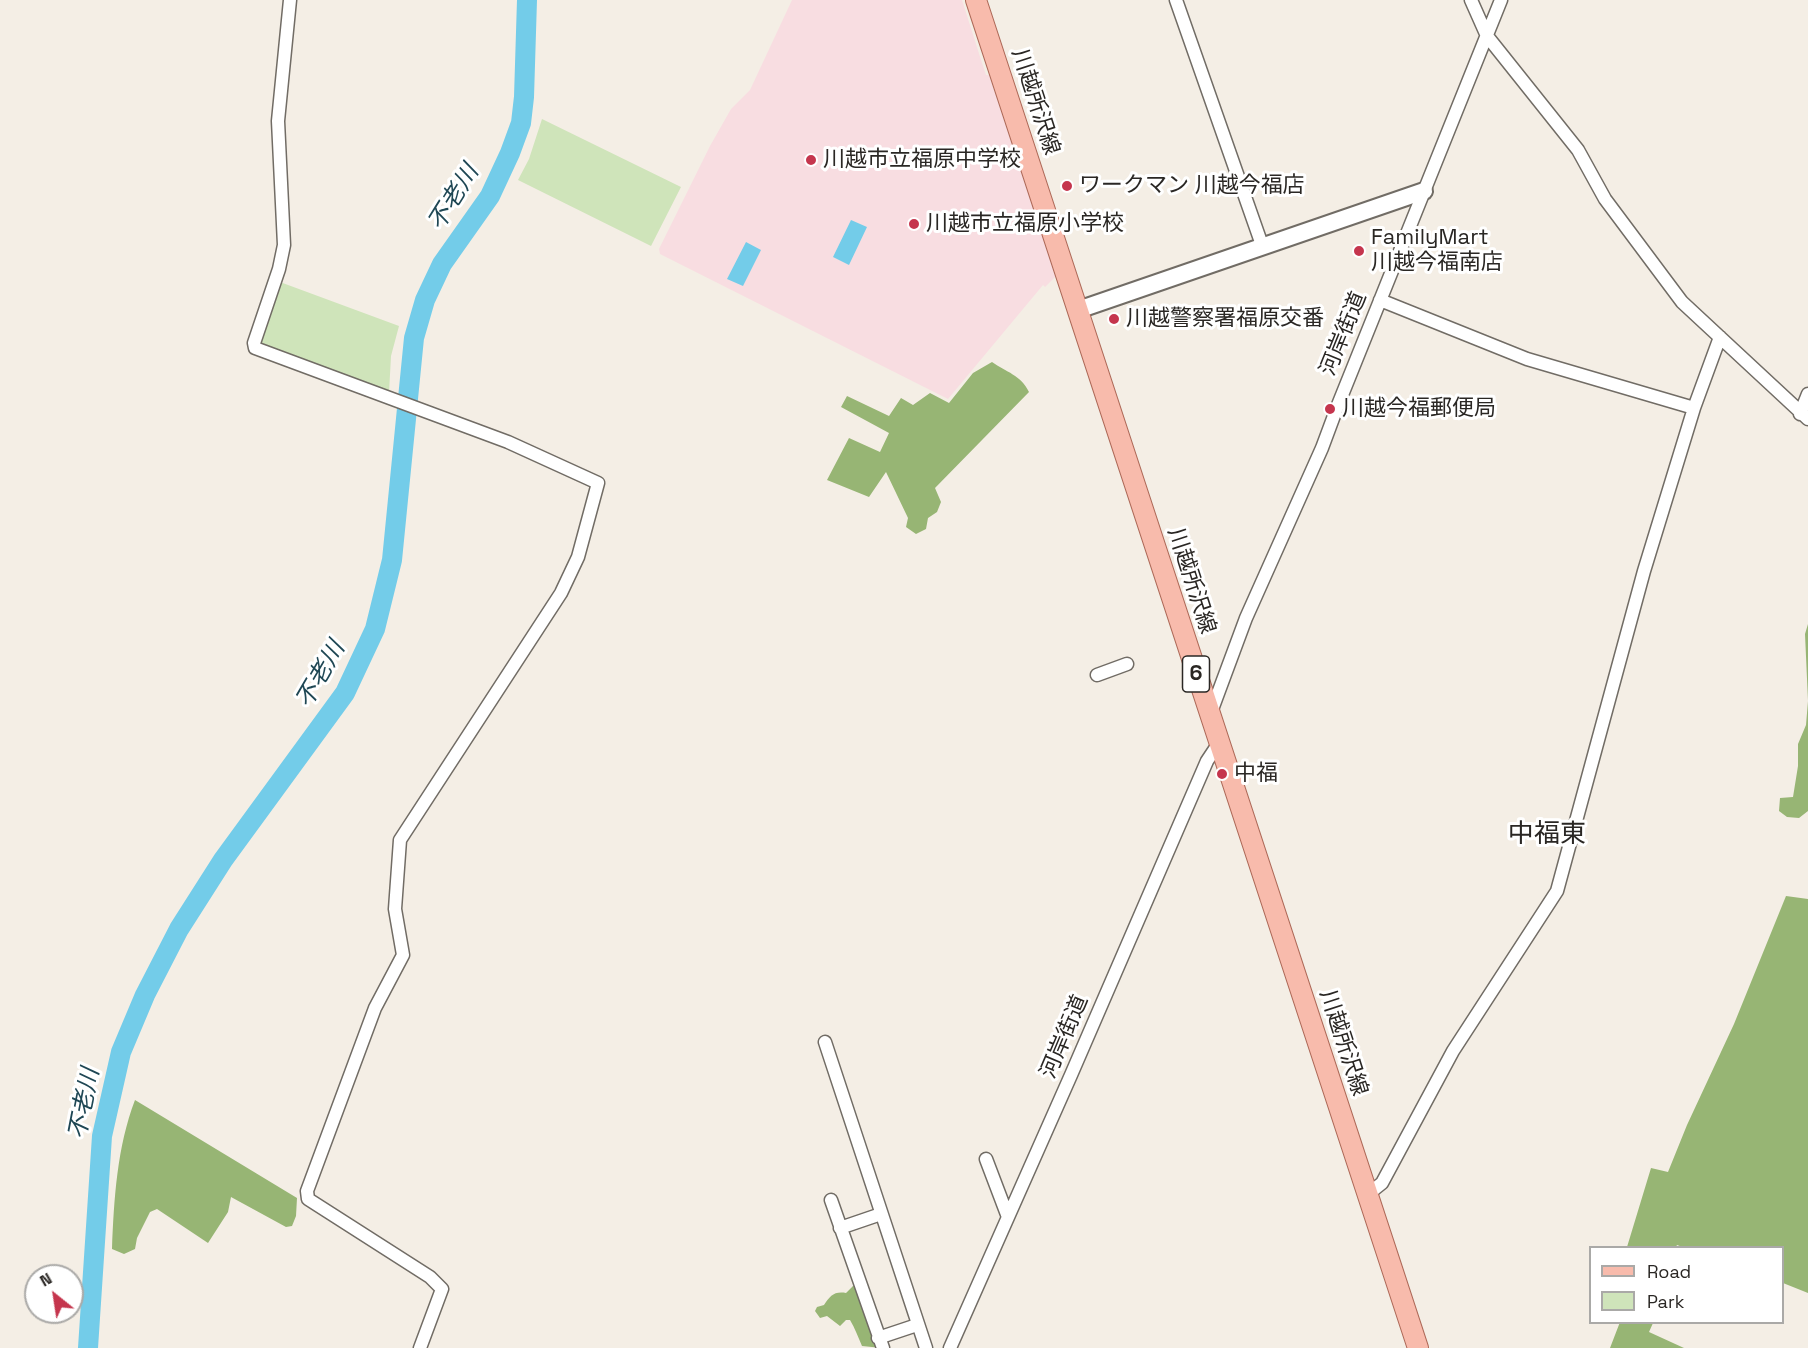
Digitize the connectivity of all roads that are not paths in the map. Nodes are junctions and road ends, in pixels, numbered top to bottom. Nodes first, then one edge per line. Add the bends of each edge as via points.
1 (290, 0) edge
2 (976, 0) edge
3 (1176, 0) edge
4 (1471, 0) edge
5 (1501, 0) edge
6 (1487, 36) junction
7 (1424, 191) junction
8 (1262, 246) junction
9 (1380, 300) junction
10 (1078, 310) junction
11 (1720, 337) junction
12 (1808, 394) edge
13 (1694, 408) junction
14 (1804, 416) edge
15 (1127, 664) dead end
16 (1097, 675) dead end
17 (1210, 716) junction
18 (1219, 743) junction
19 (825, 1042) dead end
20 (986, 1159) dead end
21 (1367, 1195) junction
22 (831, 1200) dead end
23 (880, 1214) junction
24 (1008, 1217) junction
25 (840, 1228) junction
26 (917, 1325) junction
27 (880, 1343) edge
28 (420, 1348) edge
29 (926, 1348) edge
30 (950, 1348) edge
31 (1418, 1348) edge

1 - 28 street via 278,121 284,245 255,348 508,442 598,483 578,557 561,593 400,840 395,909 403,955 375,1008 307,1191 308,1199 430,1277 442,1289
2 - 10 main road, 川越所沢線 / 6
3 - 8 street
4 - 6 street
5 - 6 street, 河岸街道
6 - 7 street, 河岸街道
6 - 11 street via 1578,150 1605,199 1682,302
7 - 8 street
7 - 9 street, 河岸街道
8 - 10 street
9 - 13 street via 1527,359
9 - 17 street, 河岸街道 via 1322,448 1246,618
10 - 17 main road, 川越所沢線 / 6
11 - 13 street
11 - 14 street
12 - 14 street
13 - 21 street via 1644,570 1557,891 1453,1051 1382,1183
15 - 16 street
17 - 18 main road, 川越所沢線 / 6
18 - 21 main road, 川越所沢線 / 6
18 - 24 street, 河岸街道 via 1202,771
19 - 23 street
20 - 24 street
21 - 31 main road, 川越所沢線 / 6
22 - 25 street
23 - 25 street
23 - 26 street
24 - 30 street, 河岸街道
25 - 27 street
26 - 27 street
26 - 29 street

